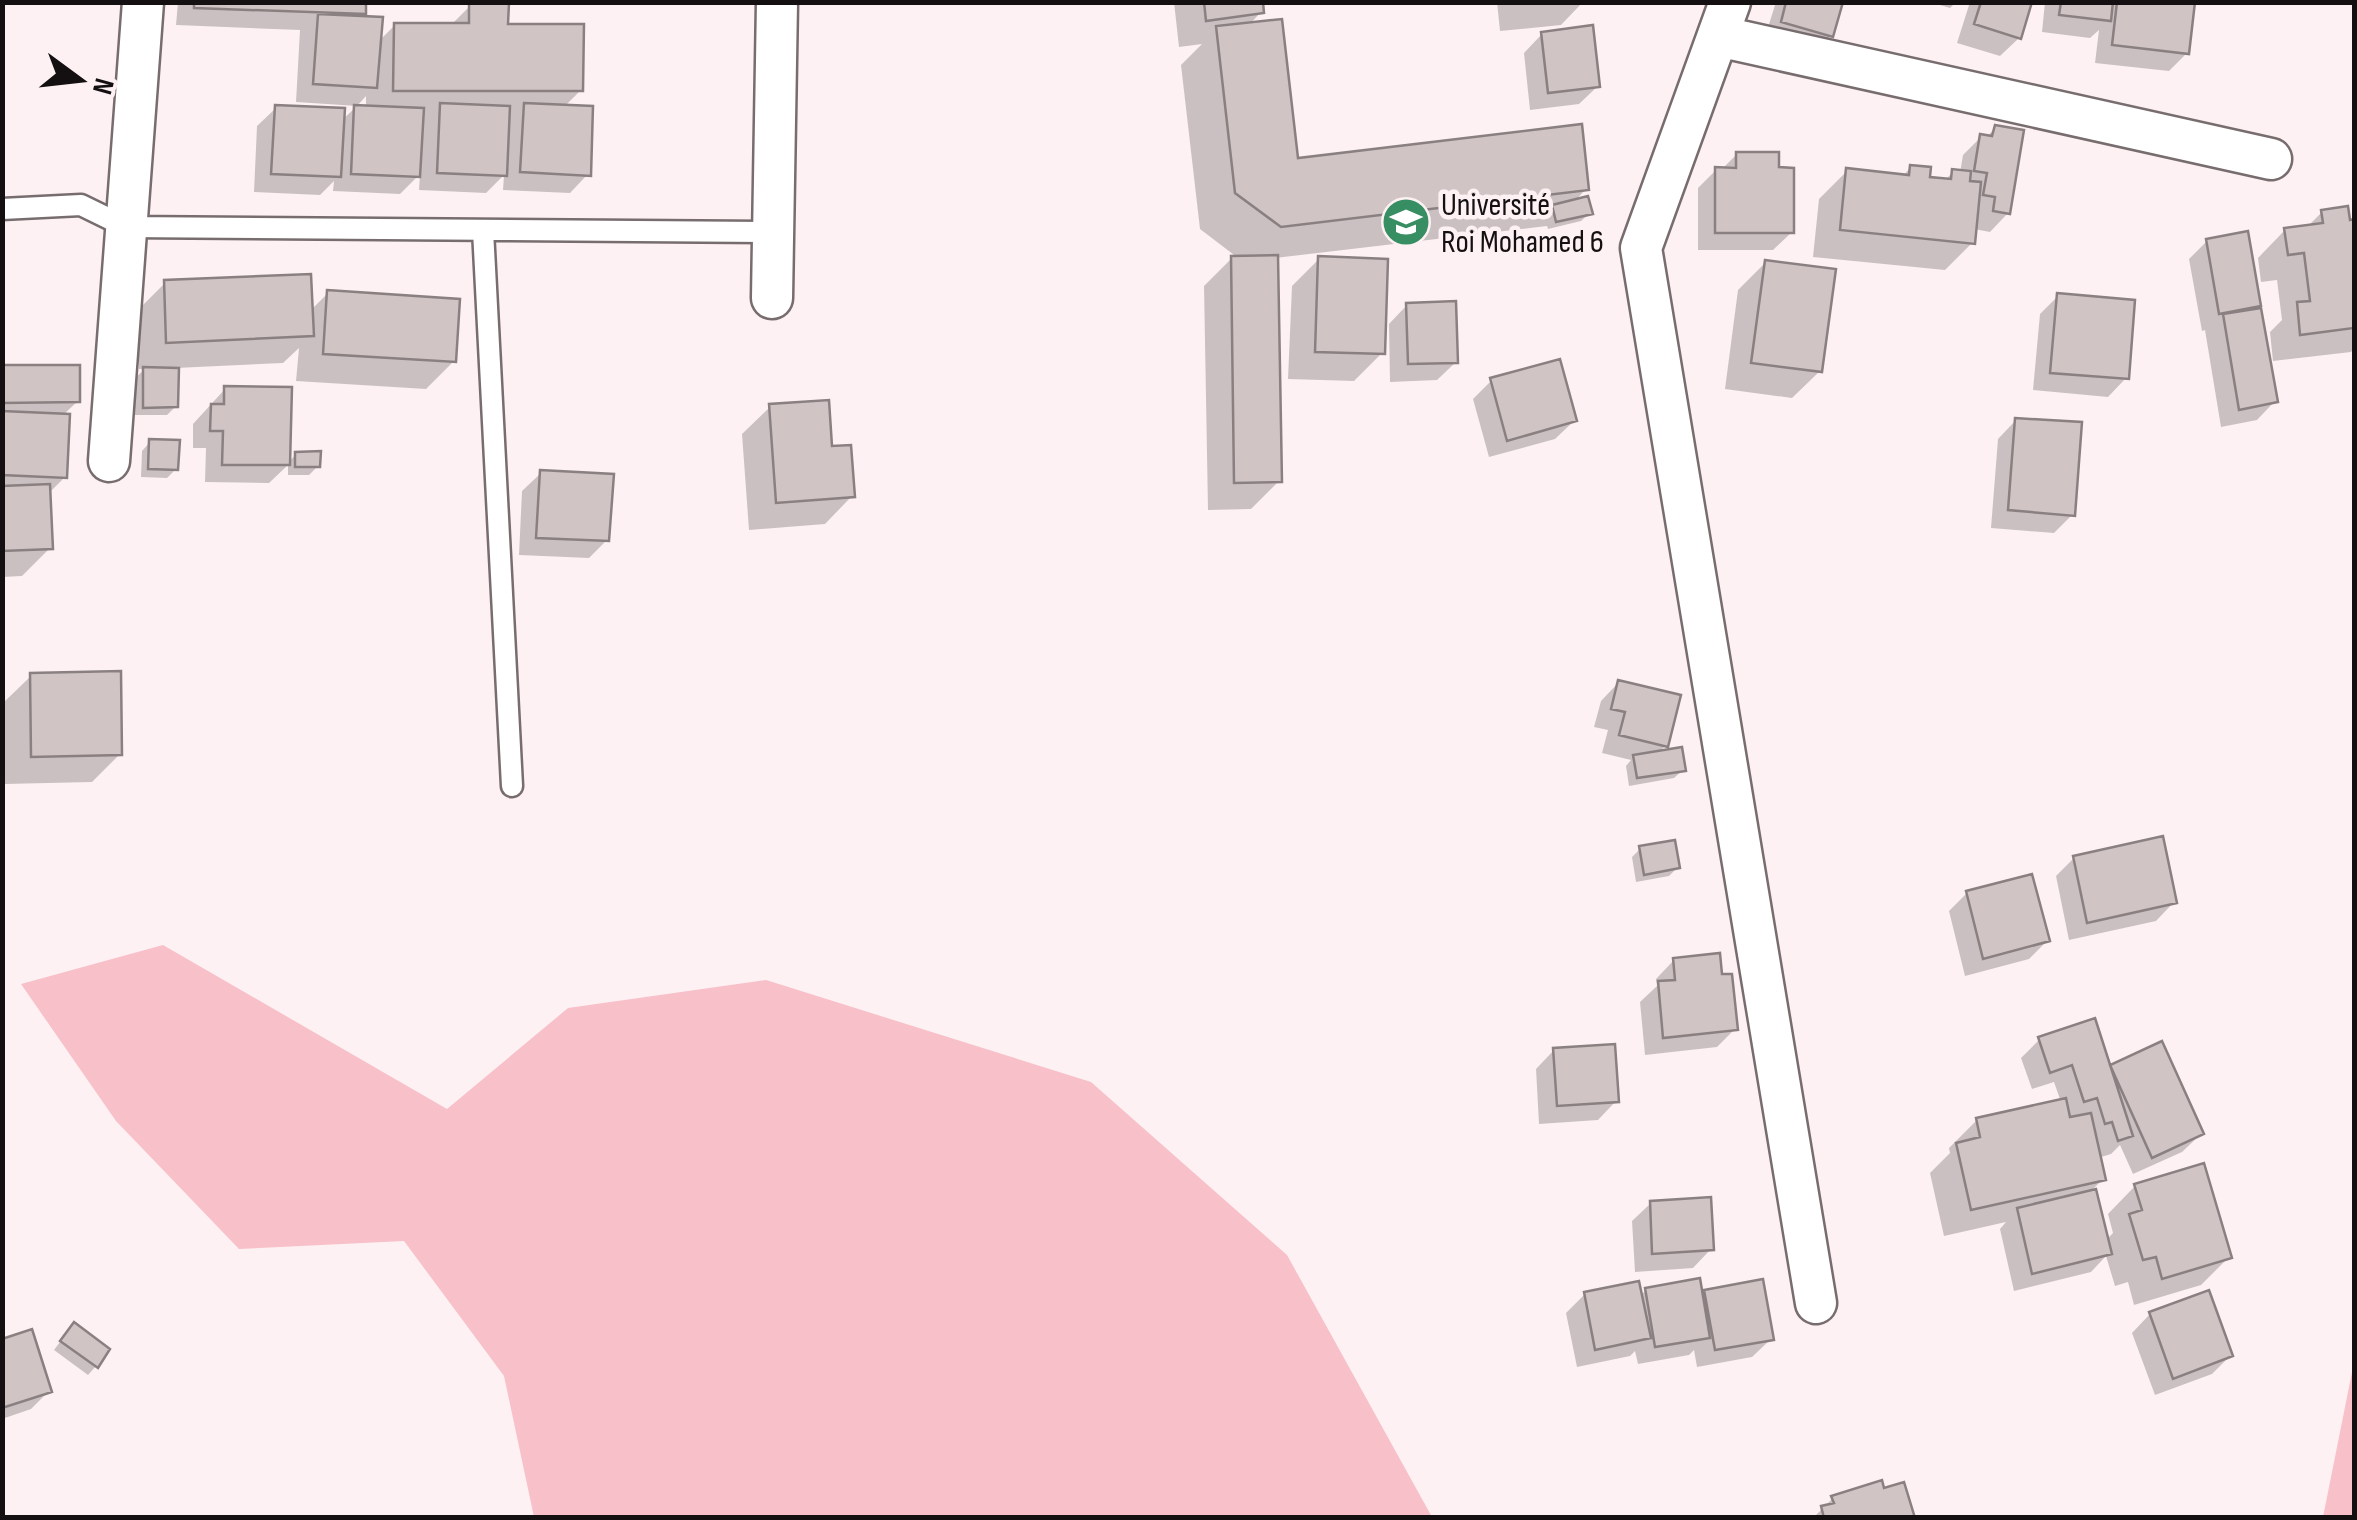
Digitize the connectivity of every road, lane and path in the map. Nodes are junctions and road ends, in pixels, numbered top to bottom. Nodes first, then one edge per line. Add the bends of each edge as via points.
1 (143, 2) edge
2 (776, 2) edge
3 (1724, 19) edge
4 (2271, 160) dead end
5 (2, 209) edge
6 (126, 227) junction
7 (483, 230) junction
8 (774, 232) junction
9 (772, 298) dead end
10 (109, 460) dead end
11 (512, 786) dead end
12 (1816, 1303) dead end

1 - 6 street
2 - 8 street
3 - 4 street
3 - 12 street via 1642,248
5 - 6 lane via 81,205
6 - 7 lane
6 - 10 street
7 - 8 lane
7 - 11 lane
8 - 9 street

